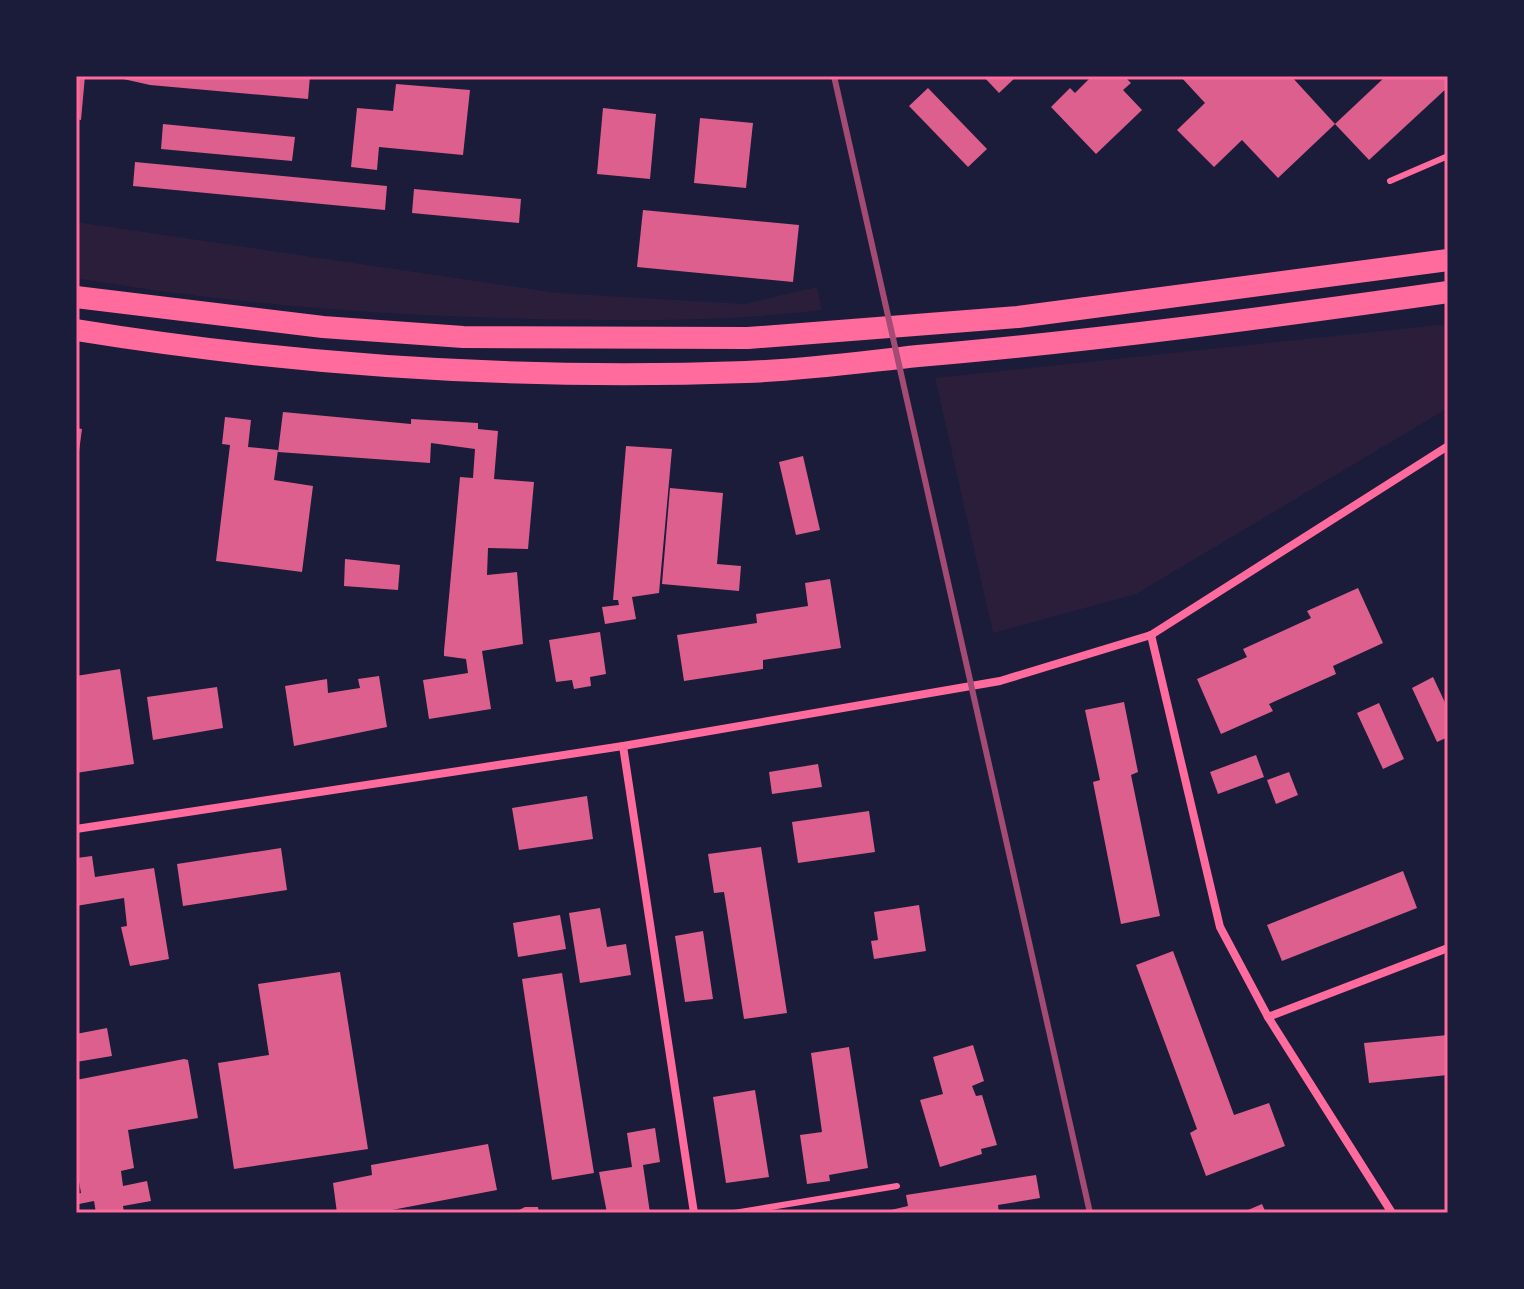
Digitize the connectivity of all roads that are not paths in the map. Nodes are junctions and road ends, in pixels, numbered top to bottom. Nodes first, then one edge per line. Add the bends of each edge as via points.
1 (1448, 156) edge
2 (1390, 181) dead end
3 (1448, 260) edge
4 (1448, 292) edge
5 (76, 297) edge
6 (76, 330) edge
7 (1448, 446) edge
8 (1151, 635) junction
9 (623, 746) junction
10 (76, 829) edge
11 (1448, 948) edge
12 (1268, 1017) junction
13 (897, 1186) dead end
14 (694, 1213) edge
15 (734, 1213) edge
16 (1392, 1213) edge

1 - 2 lane
3 - 5 highway via 1018,317 748,338 463,337 323,327
4 - 6 highway via 1022,347 735,372 456,372 299,360
7 - 8 street
8 - 9 street via 1000,681
8 - 12 street via 1220,927
9 - 10 street
9 - 14 street
11 - 12 street
12 - 16 street
13 - 15 lane

